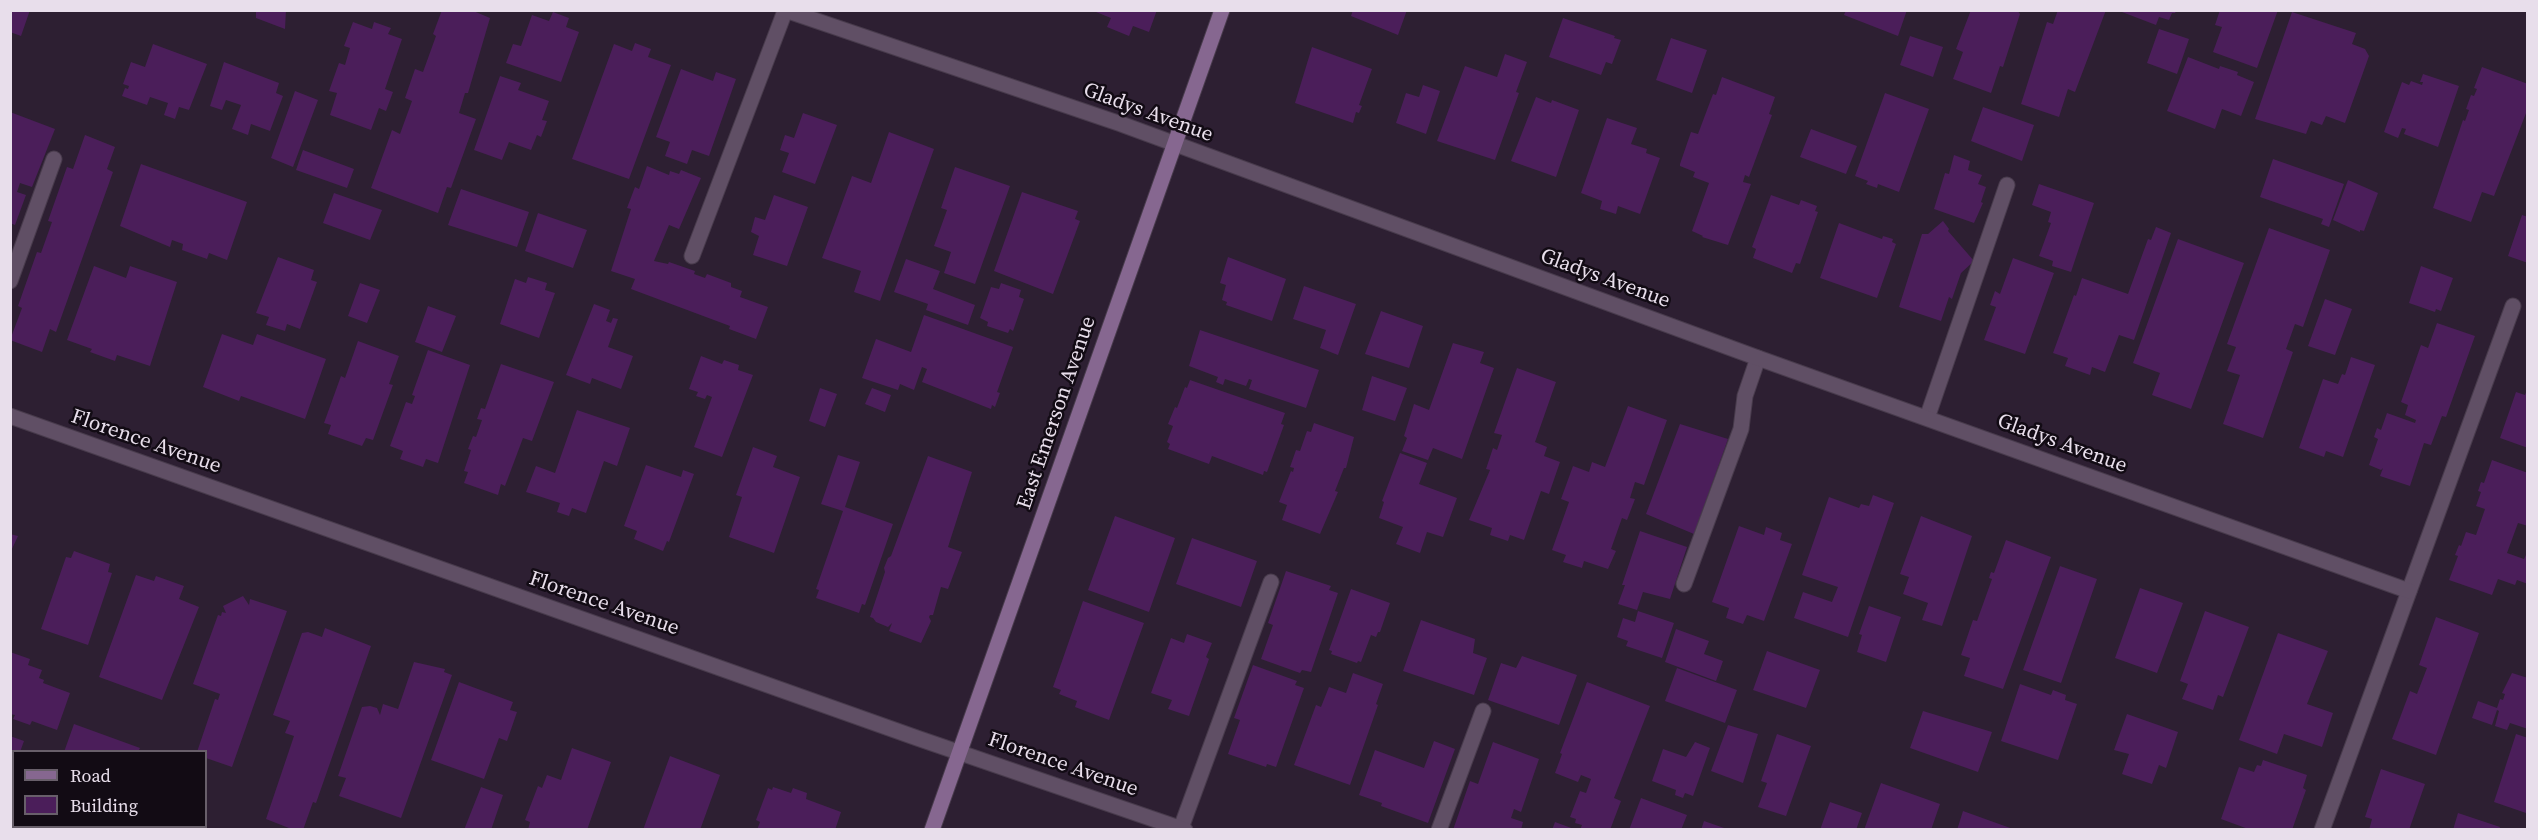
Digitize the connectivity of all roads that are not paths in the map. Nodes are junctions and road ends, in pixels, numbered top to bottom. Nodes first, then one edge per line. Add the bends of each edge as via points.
1 (1222, 10) edge
2 (785, 11) edge
3 (1174, 145) junction
4 (54, 159) dead end
5 (2007, 185) dead end
6 (692, 256) dead end
7 (10, 280) edge
8 (2513, 306) dead end
9 (1758, 358) junction
10 (10, 416) edge
11 (1927, 418) junction
12 (1271, 582) dead end
13 (1684, 584) dead end
14 (2409, 591) junction
15 (1483, 711) dead end
16 (959, 752) junction
17 (1183, 829) edge
18 (932, 830) edge
19 (1439, 830) edge
20 (2322, 830) edge

1 - 3 street, East Emerson Avenue
2 - 3 street, Gladys Avenue
2 - 6 street
3 - 9 street, Gladys Avenue
3 - 16 street, East Emerson Avenue
4 - 7 street
5 - 11 street
8 - 14 street
9 - 11 street, Gladys Avenue
9 - 13 street via 1745,396 1741,429
10 - 16 street, Florence Avenue
11 - 14 street, Gladys Avenue
12 - 17 street
14 - 20 street
15 - 19 street
16 - 17 street, Florence Avenue
16 - 18 street, East Emerson Avenue

